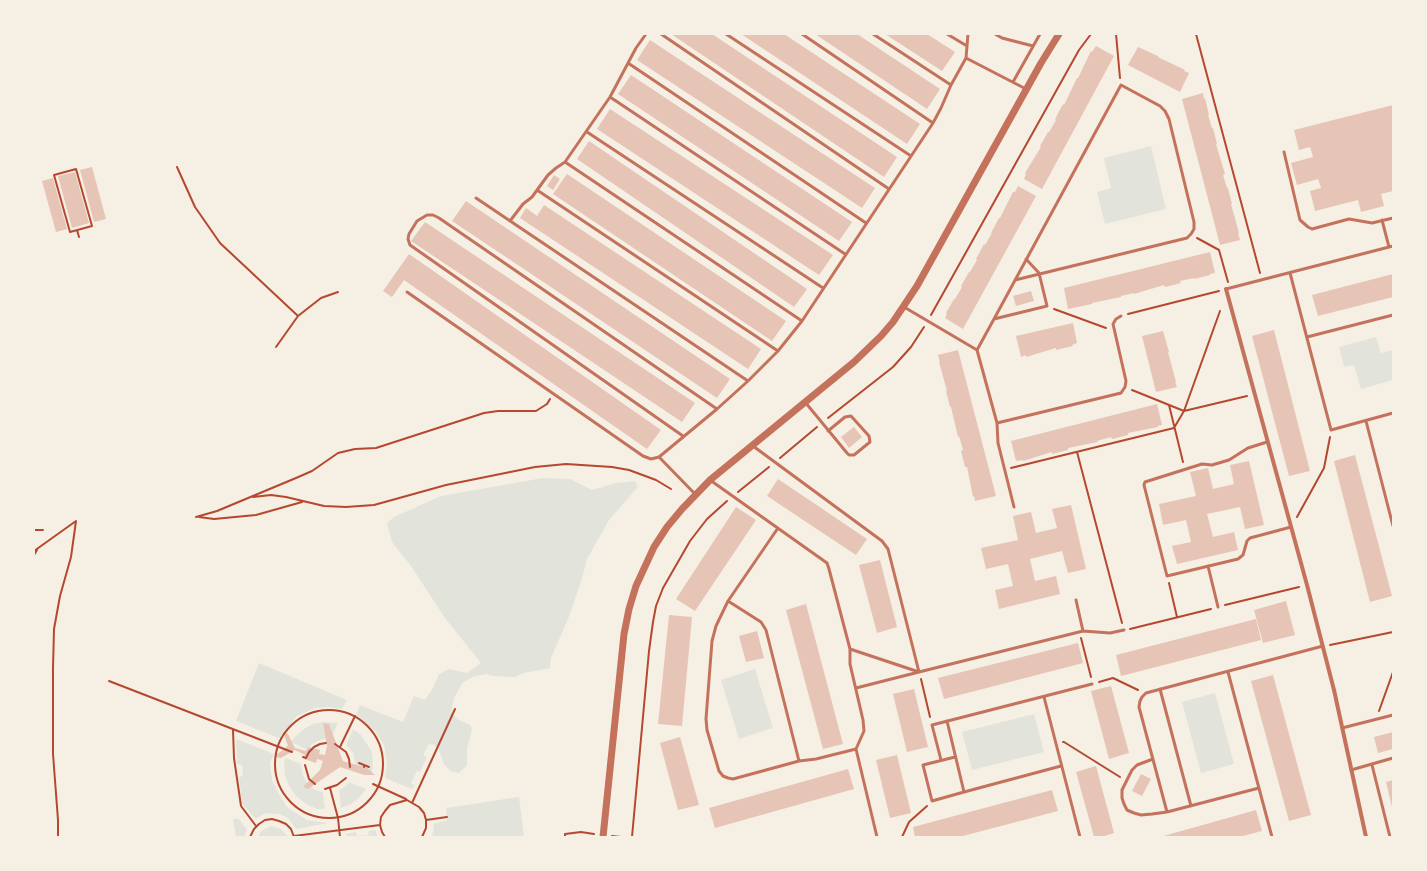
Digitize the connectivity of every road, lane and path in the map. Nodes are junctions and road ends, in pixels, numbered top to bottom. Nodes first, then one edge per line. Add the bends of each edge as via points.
1 (646, 34) edge
2 (661, 34) edge
3 (726, 34) edge
4 (802, 34) edge
5 (873, 34) edge
6 (947, 34) edge
7 (968, 34) edge
8 (995, 34) edge
9 (1040, 34) edge
10 (1059, 34) edge
11 (1116, 34) edge
12 (1196, 34) edge
13 (967, 46) junction
14 (1033, 46) junction
15 (966, 58) junction
16 (628, 63) junction
17 (1013, 82) junction
18 (950, 84) junction
19 (1121, 85) junction
20 (1027, 90) junction
21 (610, 97) junction
22 (933, 123) junction
23 (587, 132) junction
24 (1284, 152) dead end
25 (911, 156) junction
26 (566, 162) junction
27 (177, 167) dead end
28 (889, 189) junction
29 (537, 190) junction
30 (476, 198) dead end
31 (1393, 218) edge
32 (1382, 220) junction
33 (510, 221) junction
34 (866, 223) junction
35 (77, 230) junction
36 (1191, 234) junction
37 (80, 237) dead end
38 (1391, 247) edge
39 (845, 254) junction
40 (1026, 259) junction
41 (1039, 273) junction
42 (1290, 273) junction
43 (1015, 280) junction
44 (1262, 280) junction
45 (823, 288) junction
46 (1228, 289) junction
47 (338, 292) dead end
48 (407, 292) dead end
49 (1047, 306) junction
50 (904, 307) junction
51 (1220, 311) dead end
52 (1393, 315) edge
53 (298, 316) junction
54 (1121, 316) joint
55 (994, 319) junction
56 (802, 321) junction
57 (1114, 331) junction
58 (1307, 337) junction
59 (276, 347) dead end
60 (977, 350) junction
61 (778, 351) junction
62 (748, 380) junction
63 (1125, 387) junction
64 (554, 393) junction
65 (1254, 394) junction
66 (805, 402) junction
67 (1169, 405) junction
68 (717, 409) junction
69 (1184, 411) junction
70 (1393, 413) edge
71 (1366, 421) junction
72 (997, 423) junction
73 (1174, 428) junction
74 (1331, 430) junction
75 (828, 431) junction
76 (683, 436) junction
77 (1267, 442) junction
78 (752, 445) junction
79 (1077, 452) junction
80 (659, 457) junction
81 (1184, 468) junction
82 (1004, 470) junction
83 (710, 480) junction
84 (671, 489) dead end
85 (695, 494) junction
86 (253, 497) junction
87 (304, 501) junction
88 (1014, 507) dead end
89 (1393, 526) edge
90 (1291, 527) junction
91 (778, 528) junction
92 (34, 530) edge
93 (43, 530) dead end
94 (39, 547) junction
95 (34, 551) edge
96 (34, 555) edge
97 (1208, 566) junction
98 (1167, 576) junction
99 (1076, 600) dead end
100 (728, 601) junction
101 (1218, 607) dead end
102 (1177, 617) dead end
103 (1124, 630) joint
104 (1081, 631) junction
105 (1393, 632) edge
106 (1323, 646) junction
107 (850, 649) junction
108 (919, 672) junction
109 (1228, 672) junction
110 (1393, 672) edge
111 (109, 681) dead end
112 (1092, 684) junction
113 (856, 688) junction
114 (1160, 690) junction
115 (1146, 694) junction
116 (1044, 697) junction
117 (455, 709) dead end
118 (1393, 715) edge
119 (354, 716) junction
120 (1376, 719) junction
121 (947, 721) junction
122 (932, 725) junction
123 (1342, 728) junction
124 (233, 730) junction
125 (326, 743) dead end
126 (335, 744) dead end
127 (1056, 744) junction
128 (277, 746) junction
129 (340, 746) junction
130 (856, 749) junction
131 (292, 752) dead end
132 (303, 757) dead end
133 (955, 757) junction
134 (1393, 758) edge
135 (1153, 759) junction
136 (941, 760) junction
137 (799, 761) junction
138 (359, 763) dead end
139 (1372, 764) junction
140 (305, 766) dead end
141 (1061, 766) junction
142 (350, 767) dead end
143 (369, 767) dead end
144 (1351, 770) junction
145 (346, 778) dead end
146 (1126, 781) junction
147 (315, 784) dead end
148 (373, 784) dead end
149 (379, 787) junction
150 (330, 788) junction
151 (1258, 788) junction
152 (325, 789) dead end
153 (964, 792) junction
154 (407, 800) junction
155 (932, 801) junction
156 (412, 803) junction
157 (1191, 806) junction
158 (1167, 812) junction
159 (447, 817) dead end
160 (338, 818) junction
161 (426, 820) junction
162 (380, 825) junction
163 (256, 826) junction
164 (340, 831) junction
165 (294, 836) edge
166 (603, 836) edge
167 (58, 837) edge
168 (250, 837) edge
169 (340, 837) edge
170 (385, 837) edge
171 (422, 837) edge
172 (565, 837) edge
173 (621, 837) edge
174 (877, 837) edge
175 (902, 837) edge
176 (1080, 837) edge
177 (1272, 837) edge
178 (1366, 837) edge
179 (1390, 837) edge

1 - 16 lane
2 - 28 lane
3 - 25 lane
4 - 22 lane
5 - 18 lane
6 - 13 lane
7 - 13 lane
8 - 14 lane
9 - 14 lane
10 - 20 street
11 - 19 path
12 - 44 path
13 - 15 lane
14 - 17 lane
15 - 17 lane
15 - 18 lane
16 - 21 lane
16 - 34 lane
17 - 20 lane
18 - 22 lane
19 - 36 lane via 1165,110 1194,222
19 - 40 lane
20 - 50 street
21 - 23 lane
21 - 39 lane
22 - 25 lane
23 - 26 lane
23 - 45 lane
24 - 32 lane via 1300,220 1304,224 1312,229 1349,218 1372,223
25 - 28 lane
26 - 29 lane via 548,175
26 - 56 lane
27 - 53 path via 195,207 220,243
28 - 34 lane
29 - 33 lane
29 - 61 lane
30 - 33 lane
31 - 32 lane
32 - 38 lane
33 - 62 lane
34 - 39 lane
35 - 35 path via 70,232 54,175 76,169 92,226
35 - 37 path
36 - 41 lane via 1187,238
36 - 46 path via 1219,250
38 - 42 lane
39 - 45 lane
40 - 41 lane
40 - 43 lane
41 - 43 lane
41 - 49 lane
42 - 44 lane
42 - 58 lane
43 - 55 lane
44 - 46 lane
45 - 56 lane
46 - 54 path
46 - 65 street
47 - 53 path via 321,298
48 - 64 lane
49 - 55 lane
49 - 57 path
50 - 60 lane
50 - 66 street via 867,351
51 - 69 path
52 - 58 lane
53 - 59 path
54 - 57 lane via 1113,324
55 - 60 lane
56 - 61 lane
57 - 63 lane via 1126,381
58 - 74 lane
60 - 72 lane
61 - 62 lane
62 - 68 lane
63 - 67 path
63 - 72 lane via 1121,393
64 - 80 lane via 644,456 651,459
64 - 86 path via 547,404 536,411 484,413 376,448 355,449 338,454 312,471
65 - 69 path
65 - 77 street
66 - 75 lane
66 - 78 street
67 - 69 path
67 - 73 path
68 - 76 lane
68 - 76 lane via 440,218 427,215 418,221 409,234 410,245
69 - 73 path
70 - 71 lane
71 - 74 lane
71 - 89 lane
72 - 82 lane via 998,444
73 - 79 path
73 - 81 path
74 - 90 path via 1324,468
75 - 75 lane via 849,455 854,455 870,442 869,436 851,416 845,417
76 - 80 lane
77 - 81 lane via 1248,448 1229,460
77 - 90 street
78 - 83 street
78 - 108 lane via 882,541 888,549
79 - 82 path
79 - 103 path
80 - 85 lane
81 - 98 lane via 1176,473 1148,480 1144,486
82 - 88 lane
83 - 85 street
83 - 91 lane
84 - 87 path via 630,470 566,464 535,467 453,484 374,505 346,508
85 - 166 street via 654,547 636,586 629,609 624,634
86 - 87 path via 271,496
86 - 87 path via 196,517 214,519 256,515
90 - 97 lane via 1250,538 1241,558
90 - 106 street
91 - 100 lane
91 - 107 lane via 827,563
92 - 93 path
94 - 95 path
94 - 96 path
94 - 167 path via 76,521 71,557 54,629 53,754
97 - 98 lane
97 - 101 lane
98 - 102 path
99 - 104 lane
100 - 137 lane via 761,622 766,630
100 - 137 lane via 712,641 706,719 719,771 723,776 733,778
103 - 104 lane via 1110,633
104 - 108 lane
104 - 112 path
105 - 106 path
106 - 109 lane
106 - 123 street
107 - 108 lane
107 - 113 lane via 850,664
108 - 113 lane
108 - 122 path
109 - 114 lane
109 - 151 lane
110 - 120 path
111 - 124 path
112 - 115 path via 1113,678
112 - 116 lane
113 - 130 lane via 864,731
114 - 115 lane
114 - 157 lane
115 - 135 lane via 1142,696 1140,707
116 - 121 lane
116 - 127 lane
117 - 156 path
118 - 120 lane
119 - 128 path via 336,709 315,711 296,720
119 - 129 path
119 - 149 path via 371,728 380,744 384,763
120 - 123 lane
121 - 122 lane
121 - 133 lane
122 - 136 lane
123 - 144 street
124 - 128 path
124 - 163 path via 240,806
125 - 132 path via 314,747 306,758
126 - 129 path
127 - 141 lane
127 - 146 path via 1064,742
128 - 131 path
128 - 160 path via 276,775 280,788 288,800 312,816
129 - 142 path via 346,752
130 - 137 lane
130 - 174 lane
133 - 136 lane
133 - 153 lane
134 - 139 lane
135 - 146 lane via 1132,770
135 - 158 lane
136 - 155 lane via 923,765
138 - 143 path
139 - 144 lane
139 - 179 lane
140 - 147 path via 309,779
141 - 153 lane
141 - 176 lane
144 - 178 street
145 - 150 path
146 - 158 lane via 1122,798 1127,810 1141,815
148 - 149 path
149 - 154 path
149 - 160 path via 358,810
150 - 152 path
150 - 160 path
151 - 157 lane
151 - 177 lane
153 - 155 lane
154 - 156 path
154 - 162 path via 390,805 381,817
155 - 175 path via 909,822
156 - 161 path via 424,813
157 - 158 lane
159 - 161 path
160 - 164 path
161 - 171 path
162 - 164 path
162 - 170 path
163 - 165 path via 265,820 280,821 291,829
163 - 168 path
164 - 165 path
164 - 169 path
166 - 172 path via 581,832 565,834
166 - 173 path

